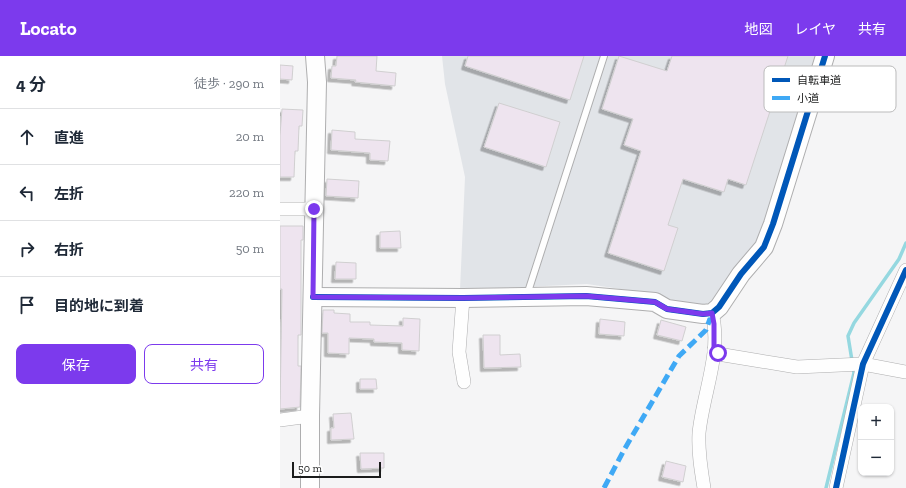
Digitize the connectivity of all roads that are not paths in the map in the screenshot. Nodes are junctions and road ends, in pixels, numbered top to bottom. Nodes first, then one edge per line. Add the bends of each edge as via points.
1 (306, 56) edge
2 (315, 56) edge
3 (604, 56) edge
4 (825, 56) edge
5 (822, 66) edge
6 (808, 112) edge
7 (280, 209) edge
8 (314, 209) junction
9 (906, 270) edge
10 (313, 297) junction
11 (527, 297) junction
12 (463, 298) junction
13 (712, 313) junction
14 (714, 350) junction
15 (863, 364) junction
16 (906, 372) edge
17 (464, 382) dead end
18 (310, 416) junction
19 (280, 420) edge
20 (310, 488) edge
21 (704, 488) edge
22 (836, 488) edge

1 - 2 street
2 - 8 street
3 - 11 lane
4 - 5 street
6 - 13 street via 764,247
7 - 8 street
8 - 10 street
9 - 15 street
10 - 12 street
10 - 18 street
11 - 12 street
11 - 13 street via 586,296 655,302 667,309
12 - 17 street via 459,352
13 - 14 street
14 - 15 street via 724,355 797,367
14 - 21 street via 699,432 698,451
15 - 16 street
15 - 22 street
18 - 19 street
18 - 20 street

